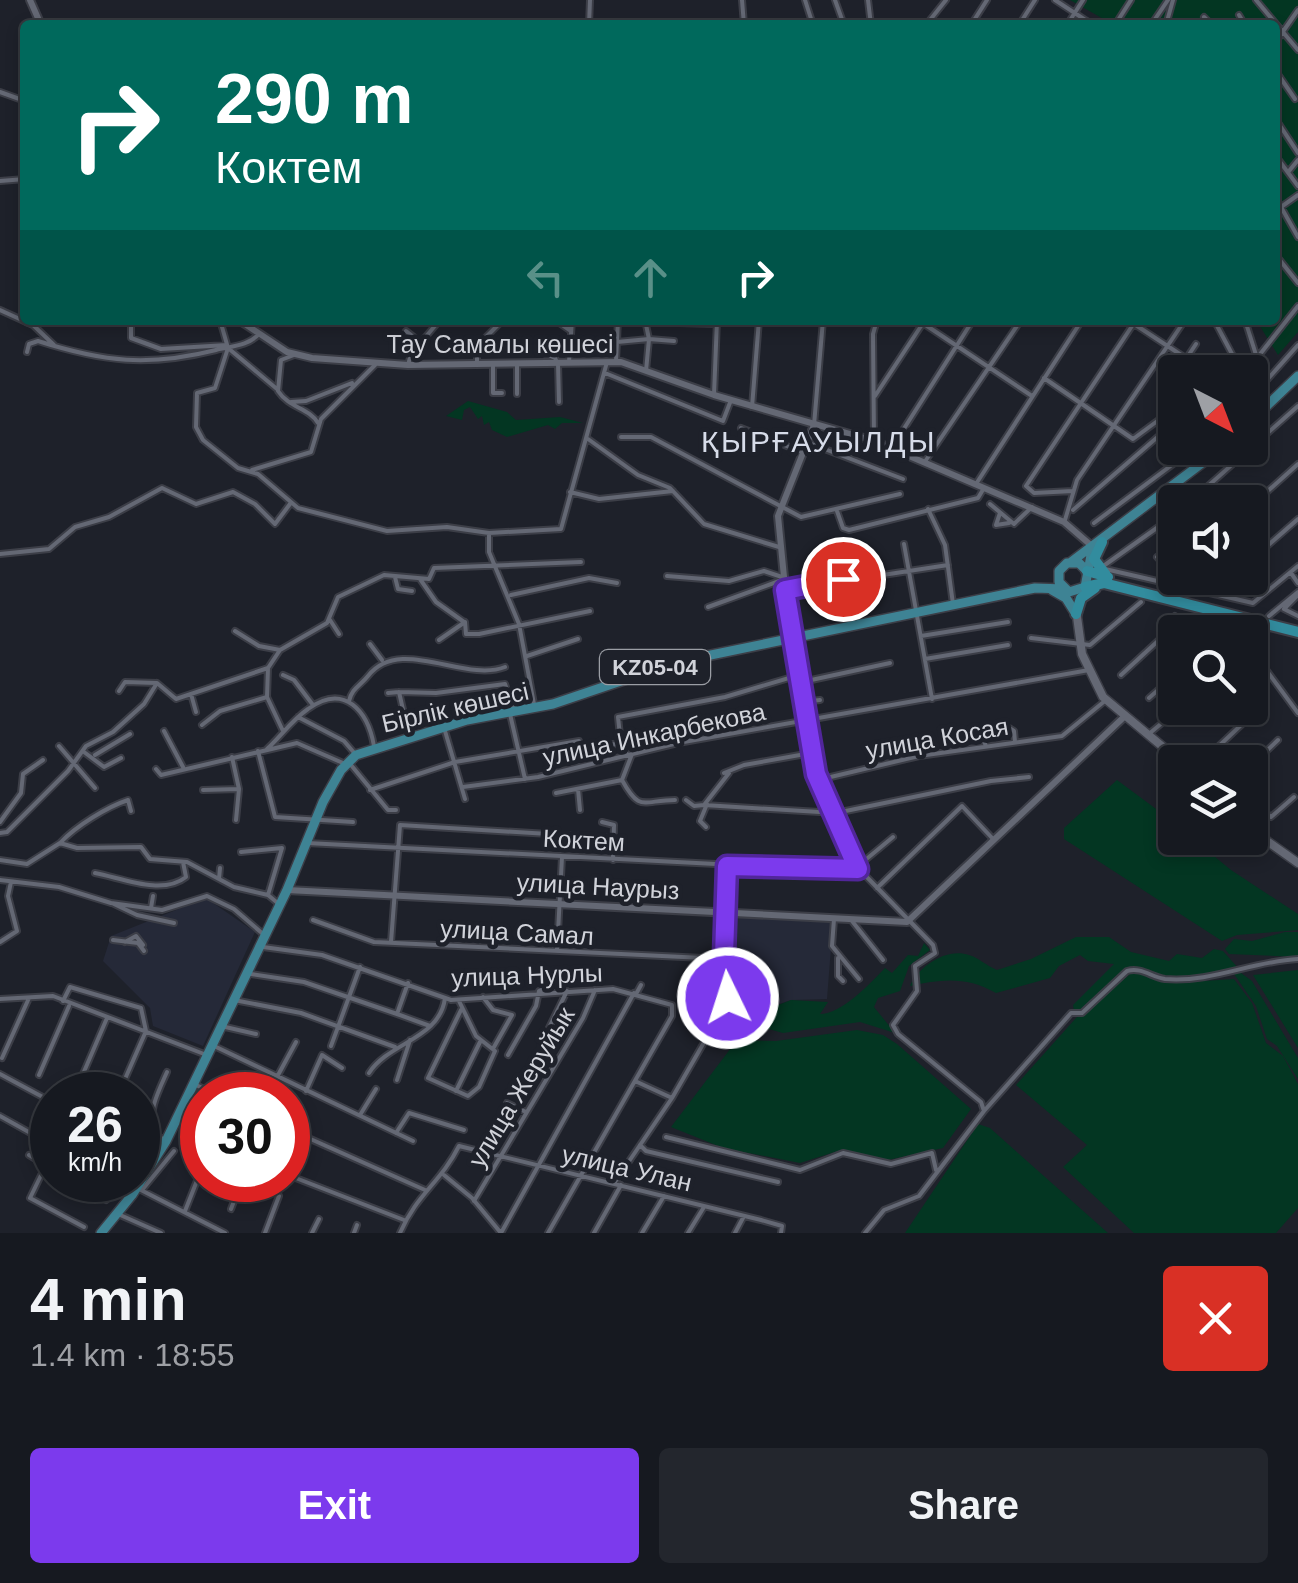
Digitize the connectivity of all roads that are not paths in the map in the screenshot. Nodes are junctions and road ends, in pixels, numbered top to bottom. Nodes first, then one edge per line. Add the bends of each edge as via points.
1 (946, 0) edge
2 (1054, 0) edge
3 (1083, 0) edge
4 (1256, 0) edge
5 (1298, 10) edge
6 (1075, 13) junction
7 (1239, 14) dead end
8 (1204, 17) dead end
9 (930, 20) edge
10 (1070, 20) edge
11 (1086, 20) edge
12 (1207, 20) edge
13 (1242, 20) edge
14 (1273, 20) edge
15 (1280, 29) edge
16 (1282, 31) junction
17 (1280, 34) edge
18 (1298, 50) edge
19 (1280, 77) edge
20 (1295, 99) dead end
21 (1280, 126) edge
22 (1298, 157) edge
23 (1280, 161) edge
24 (1289, 171) junction
25 (1298, 186) edge
26 (1298, 195) edge
27 (1281, 207) joint
28 (1298, 237) edge
29 (1280, 260) edge
30 (1298, 283) edge
31 (1298, 306) edge
32 (31, 325) edge
33 (131, 325) edge
34 (221, 325) edge
35 (246, 325) edge
36 (435, 325) edge
37 (497, 325) edge
38 (562, 325) edge
39 (572, 325) edge
40 (618, 325) edge
41 (646, 325) edge
42 (717, 325) edge
43 (759, 325) edge
44 (823, 325) edge
45 (875, 325) edge
46 (920, 325) edge
47 (927, 325) edge
48 (969, 325) edge
49 (1018, 325) edge
50 (1079, 325) edge
51 (1130, 325) edge
52 (1139, 325) edge
53 (1182, 325) edge
54 (1216, 325) edge
55 (1247, 325) edge
56 (406, 330) dead end
57 (571, 331) junction
58 (260, 334) junction
59 (649, 340) junction
60 (674, 341) dead end
61 (420, 342) junction
62 (618, 342) junction
63 (1196, 344) dead end
64 (54, 345) junction
65 (1298, 345) edge
66 (227, 346) junction
67 (956, 346) junction
68 (1168, 346) junction
69 (552, 350) dead end
70 (27, 352) dead end
71 (544, 352) dead end
72 (1180, 355) edge
73 (1189, 355) edge
74 (1232, 355) edge
75 (1256, 355) edge
76 (1259, 355) edge
77 (292, 359) junction
78 (557, 361) junction
79 (616, 361) junction
80 (569, 362) junction
81 (607, 362) junction
82 (493, 363) junction
83 (375, 364) junction
84 (477, 364) junction
85 (517, 364) junction
86 (408, 365) junction
87 (990, 368) junction
88 (646, 371) junction
89 (605, 373) junction
90 (1298, 376) edge
91 (1044, 378) junction
92 (1268, 379) edge
93 (358, 382) junction
94 (278, 391) junction
95 (502, 393) dead end
96 (517, 394) dead end
97 (714, 395) junction
98 (1032, 396) junction
99 (730, 400) junction
100 (286, 401) junction
101 (874, 401) junction
102 (558, 402) dead end
103 (1081, 402) junction
104 (1268, 405) edge
105 (1298, 406) edge
106 (752, 407) junction
107 (1158, 421) edge
108 (318, 423) junction
109 (814, 425) junction
110 (1114, 427) junction
111 (741, 428) dead end
112 (1158, 436) edge
113 (621, 437) dead end
114 (588, 440) junction
115 (1153, 440) junction
116 (874, 441) junction
117 (808, 442) junction
118 (1158, 446) dead end
119 (892, 448) junction
120 (804, 453) junction
121 (924, 462) junction
122 (979, 462) dead end
123 (1298, 464) edge
124 (1172, 465) edge
125 (986, 466) junction
126 (1203, 466) edge
127 (251, 470) junction
128 (903, 478) dead end
129 (1058, 482) dead end
130 (1209, 485) edge
131 (980, 486) junction
132 (1059, 490) junction
133 (1268, 490) edge
134 (673, 491) junction
135 (1073, 491) junction
136 (570, 492) junction
137 (900, 494) dead end
138 (290, 504) junction
139 (990, 504) dead end
140 (1032, 507) junction
141 (780, 509) junction
142 (928, 509) junction
143 (837, 511) junction
144 (1071, 512) junction
145 (1000, 514) junction
146 (1298, 519) edge
147 (1010, 522) junction
148 (1064, 522) junction
149 (1094, 523) dead end
150 (1158, 527) edge
151 (490, 533) junction
152 (904, 544) dead end
153 (1268, 546) edge
154 (780, 548) junction
155 (1094, 548) junction
156 (0, 554) edge
157 (581, 562) dead end
158 (948, 565) junction
159 (1066, 565) junction
160 (496, 566) junction
161 (1298, 566) edge
162 (1102, 568) junction
163 (909, 570) junction
164 (1087, 571) junction
165 (1291, 573) junction
166 (667, 576) dead end
167 (396, 577) junction
168 (420, 579) junction
169 (782, 579) junction
170 (1158, 580) edge
171 (1114, 582) junction
172 (617, 583) dead end
173 (1298, 583) edge
174 (1035, 588) junction
175 (1084, 588) junction
176 (1064, 589) junction
177 (412, 590) dead end
178 (785, 590) junction
179 (1268, 592) edge
180 (1298, 594) edge
181 (1222, 595) edge
182 (1265, 595) edge
183 (510, 596) junction
184 (1141, 602) dead end
185 (953, 604) junction
186 (708, 607) dead end
187 (590, 611) dead end
188 (917, 612) junction
189 (1076, 614) junction
190 (1269, 616) dead end
191 (1298, 616) edge
192 (330, 620) junction
193 (464, 622) junction
194 (1008, 622) dead end
195 (520, 628) junction
196 (1298, 629) edge
197 (235, 631) dead end
198 (338, 634) dead end
199 (921, 636) junction
200 (790, 638) junction
201 (1031, 638) dead end
202 (439, 640) dead end
203 (578, 640) dead end
204 (1158, 641) edge
205 (370, 644) dead end
206 (1008, 645) dead end
207 (1080, 645) junction
208 (280, 650) junction
209 (526, 656) junction
210 (925, 659) junction
211 (382, 662) junction
212 (890, 663) dead end
213 (505, 666) dead end
214 (268, 668) junction
215 (1089, 670) junction
216 (1268, 672) edge
217 (799, 675) junction
218 (1121, 675) dead end
219 (283, 676) dead end
220 (800, 682) junction
221 (156, 683) junction
222 (1158, 690) edge
223 (119, 691) dead end
224 (399, 692) junction
225 (388, 693) dead end
226 (191, 694) junction
227 (267, 697) junction
228 (932, 698) junction
229 (1149, 698) dead end
230 (820, 700) dead end
231 (1106, 700) junction
232 (349, 701) junction
233 (803, 702) junction
234 (313, 705) junction
235 (534, 709) junction
236 (196, 712) dead end
237 (512, 713) junction
238 (1298, 713) edge
239 (1125, 716) junction
240 (298, 717) junction
241 (806, 720) junction
242 (1003, 724) dead end
243 (202, 725) dead end
244 (1160, 725) edge
245 (1241, 725) edge
246 (443, 726) junction
247 (978, 728) dead end
248 (164, 731) dead end
249 (282, 731) junction
250 (1150, 733) junction
251 (130, 734) dead end
252 (409, 736) junction
253 (1278, 740) dead end
254 (579, 742) dead end
255 (995, 742) dead end
256 (1015, 742) junction
257 (602, 743) dead end
258 (621, 745) junction
259 (1163, 745) edge
260 (1220, 745) edge
261 (59, 746) dead end
262 (374, 746) junction
263 (986, 746) junction
264 (518, 749) junction
265 (266, 750) junction
266 (1268, 750) edge
267 (258, 751) junction
268 (83, 752) junction
269 (811, 753) junction
270 (630, 754) junction
271 (93, 755) junction
272 (121, 758) dead end
273 (232, 758) junction
274 (43, 760) dead end
275 (350, 760) junction
276 (455, 762) junction
277 (74, 763) junction
278 (183, 766) junction
279 (156, 768) dead end
280 (732, 770) junction
281 (724, 773) dead end
282 (1030, 777) dead end
283 (524, 779) junction
284 (622, 780) junction
285 (818, 780) junction
286 (982, 782) junction
287 (96, 788) dead end
288 (463, 788) junction
289 (239, 789) junction
290 (578, 789) junction
291 (203, 790) dead end
292 (370, 790) junction
293 (986, 791) dead end
294 (556, 793) dead end
295 (1294, 797) dead end
296 (465, 799) dead end
297 (674, 800) dead end
298 (686, 800) dead end
299 (828, 802) junction
300 (706, 804) junction
301 (131, 810) dead end
302 (396, 810) dead end
303 (580, 810) dead end
304 (826, 812) junction
305 (834, 814) junction
306 (1268, 815) edge
307 (316, 817) junction
308 (236, 820) dead end
309 (0, 822) edge
310 (353, 822) dead end
311 (602, 822) dead end
312 (706, 826) dead end
313 (0, 833) edge
314 (893, 837) dead end
315 (614, 838) junction
316 (994, 841) junction
317 (1268, 842) edge
318 (60, 843) junction
319 (307, 843) junction
320 (397, 848) junction
321 (241, 852) dead end
322 (562, 857) junction
323 (0, 860) edge
324 (613, 860) junction
325 (183, 862) junction
326 (1298, 863) edge
327 (727, 866) junction
328 (220, 868) dead end
329 (858, 869) junction
330 (95, 873) dead end
331 (219, 879) junction
332 (0, 880) edge
333 (10, 882) junction
334 (877, 888) junction
335 (287, 890) junction
336 (268, 895) junction
337 (394, 895) junction
338 (152, 896) dead end
339 (114, 904) junction
340 (559, 904) junction
341 (280, 905) junction
342 (152, 908) junction
343 (726, 913) junction
344 (834, 918) junction
345 (851, 919) junction
346 (313, 920) dead end
347 (910, 921) junction
348 (174, 922) dead end
349 (263, 934) junction
350 (112, 940) dead end
351 (0, 942) edge
352 (391, 942) junction
353 (258, 946) junction
354 (144, 949) dead end
355 (557, 951) junction
356 (837, 954) junction
357 (1298, 958) edge
358 (724, 959) junction
359 (883, 960) dead end
360 (360, 967) junction
361 (246, 973) junction
362 (859, 979) dead end
363 (843, 980) dead end
364 (408, 983) junction
365 (641, 985) dead end
366 (546, 988) dead end
367 (594, 990) junction
368 (567, 991) junction
369 (536, 993) junction
370 (635, 994) junction
371 (482, 995) junction
372 (29, 996) junction
373 (348, 997) junction
374 (445, 998) junction
375 (0, 999) edge
376 (234, 1000) junction
377 (458, 1000) junction
378 (679, 1002) dead end
379 (66, 1003) junction
380 (461, 1010) junction
381 (397, 1014) junction
382 (673, 1014) junction
383 (107, 1018) junction
384 (221, 1026) junction
385 (338, 1026) junction
386 (431, 1026) junction
387 (146, 1031) junction
388 (256, 1034) dead end
389 (546, 1034) dead end
390 (410, 1040) junction
391 (296, 1042) dead end
392 (480, 1042) junction
393 (331, 1046) dead end
394 (395, 1047) junction
395 (494, 1047) junction
396 (210, 1051) junction
397 (508, 1055) dead end
398 (2, 1058) edge
399 (342, 1068) dead end
400 (39, 1072) edge
401 (84, 1072) edge
402 (128, 1072) edge
403 (166, 1072) dead end
404 (200, 1072) edge
405 (263, 1072) edge
406 (281, 1072) edge
407 (369, 1073) dead end
408 (0, 1074) edge
409 (396, 1080) dead end
410 (636, 1081) junction
411 (310, 1082) edge
412 (376, 1089) dead end
413 (30, 1090) edge
414 (456, 1091) junction
415 (310, 1093) edge
416 (672, 1098) junction
417 (507, 1104) dead end
418 (984, 1111) junction
419 (526, 1112) junction
420 (180, 1114) edge
421 (0, 1116) edge
422 (359, 1116) junction
423 (177, 1121) junction
424 (180, 1123) edge
425 (464, 1130) dead end
426 (396, 1132) junction
427 (30, 1133) edge
428 (666, 1137) dead end
429 (310, 1138) edge
430 (166, 1141) junction
431 (413, 1141) dead end
432 (640, 1145) junction
433 (160, 1151) edge
434 (174, 1151) dead end
435 (500, 1156) junction
436 (540, 1166) junction
437 (160, 1170) edge
438 (936, 1170) junction
439 (444, 1175) junction
440 (581, 1176) junction
441 (778, 1182) dead end
442 (310, 1183) edge
443 (614, 1184) junction
444 (621, 1185) junction
445 (425, 1190) junction
446 (664, 1196) junction
447 (160, 1199) edge
448 (474, 1200) junction
449 (38, 1202) edge
450 (126, 1202) edge
451 (189, 1202) edge
452 (234, 1202) edge
453 (277, 1202) edge
454 (705, 1205) junction
455 (231, 1209) dead end
456 (185, 1211) junction
457 (118, 1214) junction
458 (744, 1216) junction
459 (319, 1219) dead end
460 (406, 1221) junction
461 (357, 1225) dead end
462 (84, 1226) dead end
463 (782, 1231) edge
464 (222, 1232) edge
465 (101, 1233) edge
466 (161, 1233) edge
467 (265, 1233) edge
468 (312, 1233) edge
469 (354, 1233) edge
470 (401, 1233) edge
471 (501, 1233) edge
472 (548, 1233) edge
473 (594, 1233) edge
474 (642, 1233) edge
475 (688, 1233) edge
476 (735, 1233) edge
477 (864, 1233) edge

1 - 9 street
2 - 6 street
3 - 6 street
4 - 14 street
5 - 16 street
6 - 10 street
6 - 11 street
7 - 13 street
8 - 12 street
15 - 16 street
16 - 17 street
16 - 18 street
19 - 20 street
21 - 22 street
22 - 24 street
23 - 24 street
24 - 25 street
26 - 27 street
27 - 28 street
29 - 30 street
31 - 76 street
32 - 64 street
33 - 66 street via 131,338 152,347
34 - 66 street
35 - 58 street, Тау Самалы көшесі
36 - 61 street
37 - 84 street via 477,346
38 - 57 street
39 - 57 street
40 - 62 street
41 - 59 street
42 - 97 street
43 - 106 street
44 - 109 street
45 - 101 street
46 - 101 street
47 - 67 street
48 - 67 street
49 - 87 street
50 - 91 street
51 - 103 street
52 - 68 street
53 - 68 street
54 - 74 street
55 - 75 street
56 - 61 street
57 - 80 street
58 - 66 street
58 - 77 street, Тау Самалы көшесі
59 - 60 street
59 - 62 street
59 - 88 street
61 - 86 street
62 - 79 street
63 - 73 street
64 - 66 street via 101,359 158,362
64 - 70 street via 38,340
65 - 92 street
66 - 94 street
66 - 127 street via 215,388 197,393 196,428 238,468
67 - 87 street
67 - 119 street
68 - 72 street
68 - 110 street
69 - 78 street
71 - 78 street
77 - 83 street, Тау Самалы көшесі
77 - 94 street via 280,360
78 - 80 street, Тау Самалы көшесі
78 - 85 street, Тау Самалы көшесі
78 - 102 street
79 - 81 street, Тау Самалы көшесі
79 - 88 street, Тау Самалы көшесі
80 - 81 street, Тау Самалы көшесі
81 - 89 street
82 - 84 street, Тау Самалы көшесі
82 - 85 street, Тау Самалы көшесі
82 - 95 street via 494,393
83 - 86 street, Тау Самалы көшесі
83 - 93 street
84 - 86 street, Тау Самалы көшесі
85 - 96 street
87 - 98 street
87 - 121 street
88 - 97 street, Тау Самалы көшесі
89 - 99 street via 723,421
89 - 114 street
90 - 104 main road
91 - 98 street
91 - 103 street
93 - 100 street via 306,402
93 - 108 street
94 - 100 street
97 - 99 street, Тау Самалы көшесі
98 - 125 street
99 - 106 street, Тау Самалы көшесі
100 - 108 street
101 - 116 street
103 - 110 street
103 - 132 street via 1026,486 1034,493
105 - 130 street
106 - 109 street, Тау Самалы көшесі
107 - 110 street via 1135,438
108 - 127 street via 311,452
109 - 116 street, Тау Самалы көшесі
109 - 117 street
110 - 135 street
111 - 120 street
112 - 115 street
113 - 141 street via 651,437
114 - 134 street
114 - 136 street
115 - 118 street
115 - 144 street
116 - 119 street, Тау Самалы көшесі
117 - 120 street
117 - 128 street
119 - 121 street, Тау Самалы көшесі
120 - 141 street
121 - 131 street, Тау Самалы көшесі
122 - 125 street
123 - 133 street
124 - 149 street
125 - 131 street
126 - 155 main road, KZ05-04
127 - 138 street
129 - 132 street
131 - 140 street, Тау Самалы көшесі
131 - 142 street via 978,498
132 - 135 street
134 - 136 street via 606,500
134 - 154 street via 704,524
135 - 144 street
136 - 151 street via 561,530
137 - 143 street
138 - 151 street via 382,530
138 - 156 street via 275,524 233,492 196,504 162,488 75,528 49,549
139 - 145 street
140 - 147 street
140 - 148 street, Тау Самалы көшесі
141 - 143 street via 812,517
141 - 154 street
142 - 143 street via 844,530
142 - 158 street
144 - 148 street
145 - 147 street
145 - 147 street via 996,525
146 - 153 street
148 - 155 street, Тау Самалы көшесі
150 - 162 street
151 - 160 street
152 - 163 street
154 - 169 street
155 - 159 main road, KZ05-04
155 - 162 street
155 - 164 main road
155 - 171 highway via 1094,562
157 - 160 street
158 - 163 street
158 - 185 street
159 - 164 main road
159 - 174 main road, KZ05-04
159 - 176 main road via 1058,578
160 - 168 street via 434,568 429,580
160 - 183 street
161 - 165 street
162 - 170 street
163 - 178 street
163 - 188 street
164 - 171 highway
164 - 175 main road
165 - 173 street
165 - 179 street
166 - 169 street via 728,581 766,571
167 - 168 street
167 - 177 street via 398,589
167 - 192 street via 384,575 338,596
168 - 193 street via 436,602
169 - 178 street
169 - 186 street
171 - 175 highway
171 - 189 highway via 1092,589
171 - 196 highway
172 - 183 street via 589,578
174 - 176 main road, KZ05-04
174 - 185 main road, Бірлік көшесі / KZ05-04
174 - 189 main road via 1060,594
175 - 176 main road, KZ05-04
175 - 189 main road
176 - 189 main road
178 - 200 street
180 - 190 street
180 - 191 street via 1284,609
181 - 182 street via 1254,604
183 - 195 street
184 - 207 street via 1096,642
185 - 188 main road, Бірлік көшесі / KZ05-04
187 - 195 street
188 - 199 street
188 - 200 main road, Бірлік көшесі / KZ05-04
189 - 207 main road
192 - 198 street
192 - 208 street
193 - 195 street via 466,634
193 - 202 street
194 - 199 street
195 - 209 street
197 - 208 street
199 - 210 street
200 - 217 street
200 - 235 main road, Бірлік көшесі / KZ05-04 via 652,668
201 - 207 street
203 - 209 street
204 - 218 street
205 - 211 street
206 - 210 street
207 - 215 main road
208 - 214 street
209 - 235 street
210 - 228 street
211 - 213 street
211 - 232 street via 372,666
212 - 220 street
214 - 226 street
214 - 227 street
215 - 228 street, улица Инкарбекова
215 - 231 main road
216 - 238 street
217 - 220 street
217 - 258 street via 618,714
219 - 234 street
220 - 233 street
221 - 223 street via 125,682
221 - 226 street via 176,699
221 - 268 street via 144,704
222 - 229 street
224 - 225 street
224 - 237 street via 505,684
224 - 252 street
226 - 236 street
227 - 243 street via 220,711
227 - 249 street
228 - 241 street, улица Инкарбекова
230 - 233 street
231 - 239 main road
231 - 256 street, улица Косая via 1062,736
232 - 234 street
232 - 262 street via 370,722
233 - 241 street
234 - 240 street
235 - 237 main road, Бірлік көшесі / KZ05-04
237 - 246 main road, Бірлік көшесі / KZ05-04
237 - 264 street
239 - 250 main road
239 - 316 street
240 - 249 street
240 - 275 street via 344,741
241 - 269 street
241 - 270 street, улица Инкарбекова
242 - 256 street via 1014,731
244 - 250 street
245 - 260 street
246 - 252 main road, Бірлік көшесі / KZ05-04
246 - 276 street
247 - 263 street
248 - 278 street
249 - 265 street
250 - 259 main road
251 - 271 street
252 - 262 main road, Бірлік көшесі / KZ05-04
253 - 266 street
254 - 264 street
255 - 263 street
256 - 263 street, улица Косая
257 - 258 street
258 - 270 street
261 - 277 street
262 - 275 main road, Бірлік көшесі / KZ05-04
263 - 285 street, улица Косая
264 - 276 street
264 - 283 street
265 - 267 street
265 - 275 street via 296,743
267 - 273 street
267 - 307 street via 275,817
268 - 271 street
268 - 277 street
269 - 280 street
269 - 285 street
270 - 283 street, улица Инкарбекова
270 - 284 street
271 - 272 street via 104,767
273 - 278 street
273 - 289 street
274 - 309 street via 23,774 21,792
275 - 292 street
275 - 307 main road
276 - 288 street
276 - 292 street
277 - 287 street
277 - 313 street
278 - 279 street via 161,775
280 - 281 street
280 - 300 street
282 - 286 street
283 - 288 street, улица Инкарбекова
284 - 290 street
284 - 297 street via 636,802
285 - 299 street
286 - 293 street
286 - 305 street
288 - 296 street
289 - 291 street
289 - 308 street
290 - 294 street
290 - 303 street
292 - 302 street
295 - 306 street
298 - 300 street
299 - 304 street
299 - 305 street
300 - 304 street
300 - 312 street via 700,821
301 - 318 street via 128,800 119,802
304 - 305 street
305 - 329 street
307 - 310 street
307 - 319 main road
311 - 315 street via 613,824
314 - 329 street
315 - 320 street via 400,825
315 - 324 street
316 - 334 street via 962,806
316 - 347 street
317 - 326 main road
318 - 323 street via 27,864
318 - 325 street via 141,846 150,859
319 - 320 street, Коктем
319 - 335 main road
320 - 322 street, Коктем
320 - 337 street
321 - 336 street via 282,848
322 - 324 street, Коктем
322 - 340 street
324 - 327 street, Коктем
325 - 330 street via 186,877 172,885
325 - 331 street
327 - 329 street, Коктем
327 - 343 street
328 - 331 street
329 - 334 street
331 - 336 street
332 - 333 street
333 - 339 street via 60,887
333 - 351 street via 17,931
334 - 347 street
335 - 337 street, улица Наурыз
335 - 341 main road
336 - 341 street
337 - 340 street, улица Наурыз
337 - 352 street
338 - 342 street
339 - 342 street
339 - 348 street
340 - 343 street, улица Наурыз
340 - 355 street
341 - 349 main road
342 - 349 street via 211,896
343 - 344 street, улица Наурыз
343 - 358 street
344 - 345 street, улица Наурыз
344 - 356 street
345 - 347 street, улица Наурыз
345 - 359 street
346 - 352 street, улица Самал
347 - 418 street via 935,954 915,966 917,990 893,1025
349 - 353 main road
350 - 354 street
352 - 355 street, улица Самал
353 - 360 street, улица Нурлы via 322,954
353 - 361 main road
355 - 358 street, улица Самал
356 - 362 street
356 - 363 street
357 - 418 street via 1216,976 1167,979 1127,971 1082,1013 1071,1012
358 - 416 street via 726,1006
360 - 364 street, улица Нурлы
360 - 373 street
361 - 373 street
361 - 376 main road
364 - 374 street, улица Нурлы
364 - 381 street
365 - 370 street
366 - 369 street
367 - 368 street, улица Нурлы
367 - 370 street, улица Нурлы
367 - 419 street, улица Жеруйык
368 - 369 street, улица Нурлы
368 - 389 street
369 - 371 street, улица Нурлы
369 - 397 street
370 - 382 street, улица Нурлы via 670,1004
370 - 436 street
371 - 377 street, улица Нурлы
371 - 395 street via 493,1010 512,1014
372 - 375 street
372 - 379 street via 48,994
372 - 398 street
373 - 381 street
373 - 385 street
374 - 377 street, улица Нурлы
374 - 386 street
376 - 384 main road
376 - 385 street
377 - 380 street
378 - 382 street
379 - 383 street
379 - 387 street via 70,988 136,1005
379 - 400 street
380 - 392 street
380 - 414 street via 428,1078
381 - 386 street
382 - 410 street
383 - 387 street
383 - 401 street
384 - 388 street
384 - 396 main road
385 - 393 street
385 - 394 street
386 - 390 street
387 - 396 street
387 - 402 street
390 - 394 street
390 - 409 street
391 - 406 street
392 - 395 street
392 - 414 street
394 - 407 street
395 - 414 street via 479,1087 470,1096
396 - 404 main road
396 - 405 street
399 - 411 street via 322,1055
403 - 430 street via 151,1125
408 - 413 street
410 - 416 street
410 - 440 street
412 - 422 street
415 - 422 street
416 - 432 street
417 - 419 street
418 - 438 street
419 - 435 street, улица Жеруйык
420 - 423 main road
421 - 427 street
422 - 426 street
423 - 424 street
423 - 430 main road
425 - 426 street via 405,1113
426 - 431 street
428 - 438 street via 800,1170 842,1153 891,1164 932,1153
429 - 445 street
430 - 433 main road
432 - 441 street
432 - 443 street
434 - 437 street
435 - 436 street, улица Улан
435 - 439 street, улица Улан via 459,1146
435 - 448 street, улица Жеруйык
436 - 440 street, улица Улан
436 - 471 street
438 - 477 street via 919,1196 884,1210
439 - 445 street
439 - 448 street, улица Жеруйык
440 - 443 street, улица Улан
440 - 472 street
442 - 460 street
443 - 444 street, улица Улан
444 - 446 street, улица Улан
444 - 473 street
445 - 460 street
446 - 454 street, улица Улан
446 - 474 street
447 - 456 street
448 - 471 street, улица Жеруйык
449 - 462 street
450 - 457 main road
451 - 456 street
452 - 455 street
453 - 467 street
454 - 458 street, улица Улан
454 - 475 street
456 - 464 street
457 - 465 main road
457 - 466 street
458 - 463 street, улица Улан
458 - 476 street
459 - 468 street
460 - 470 street
461 - 469 street

